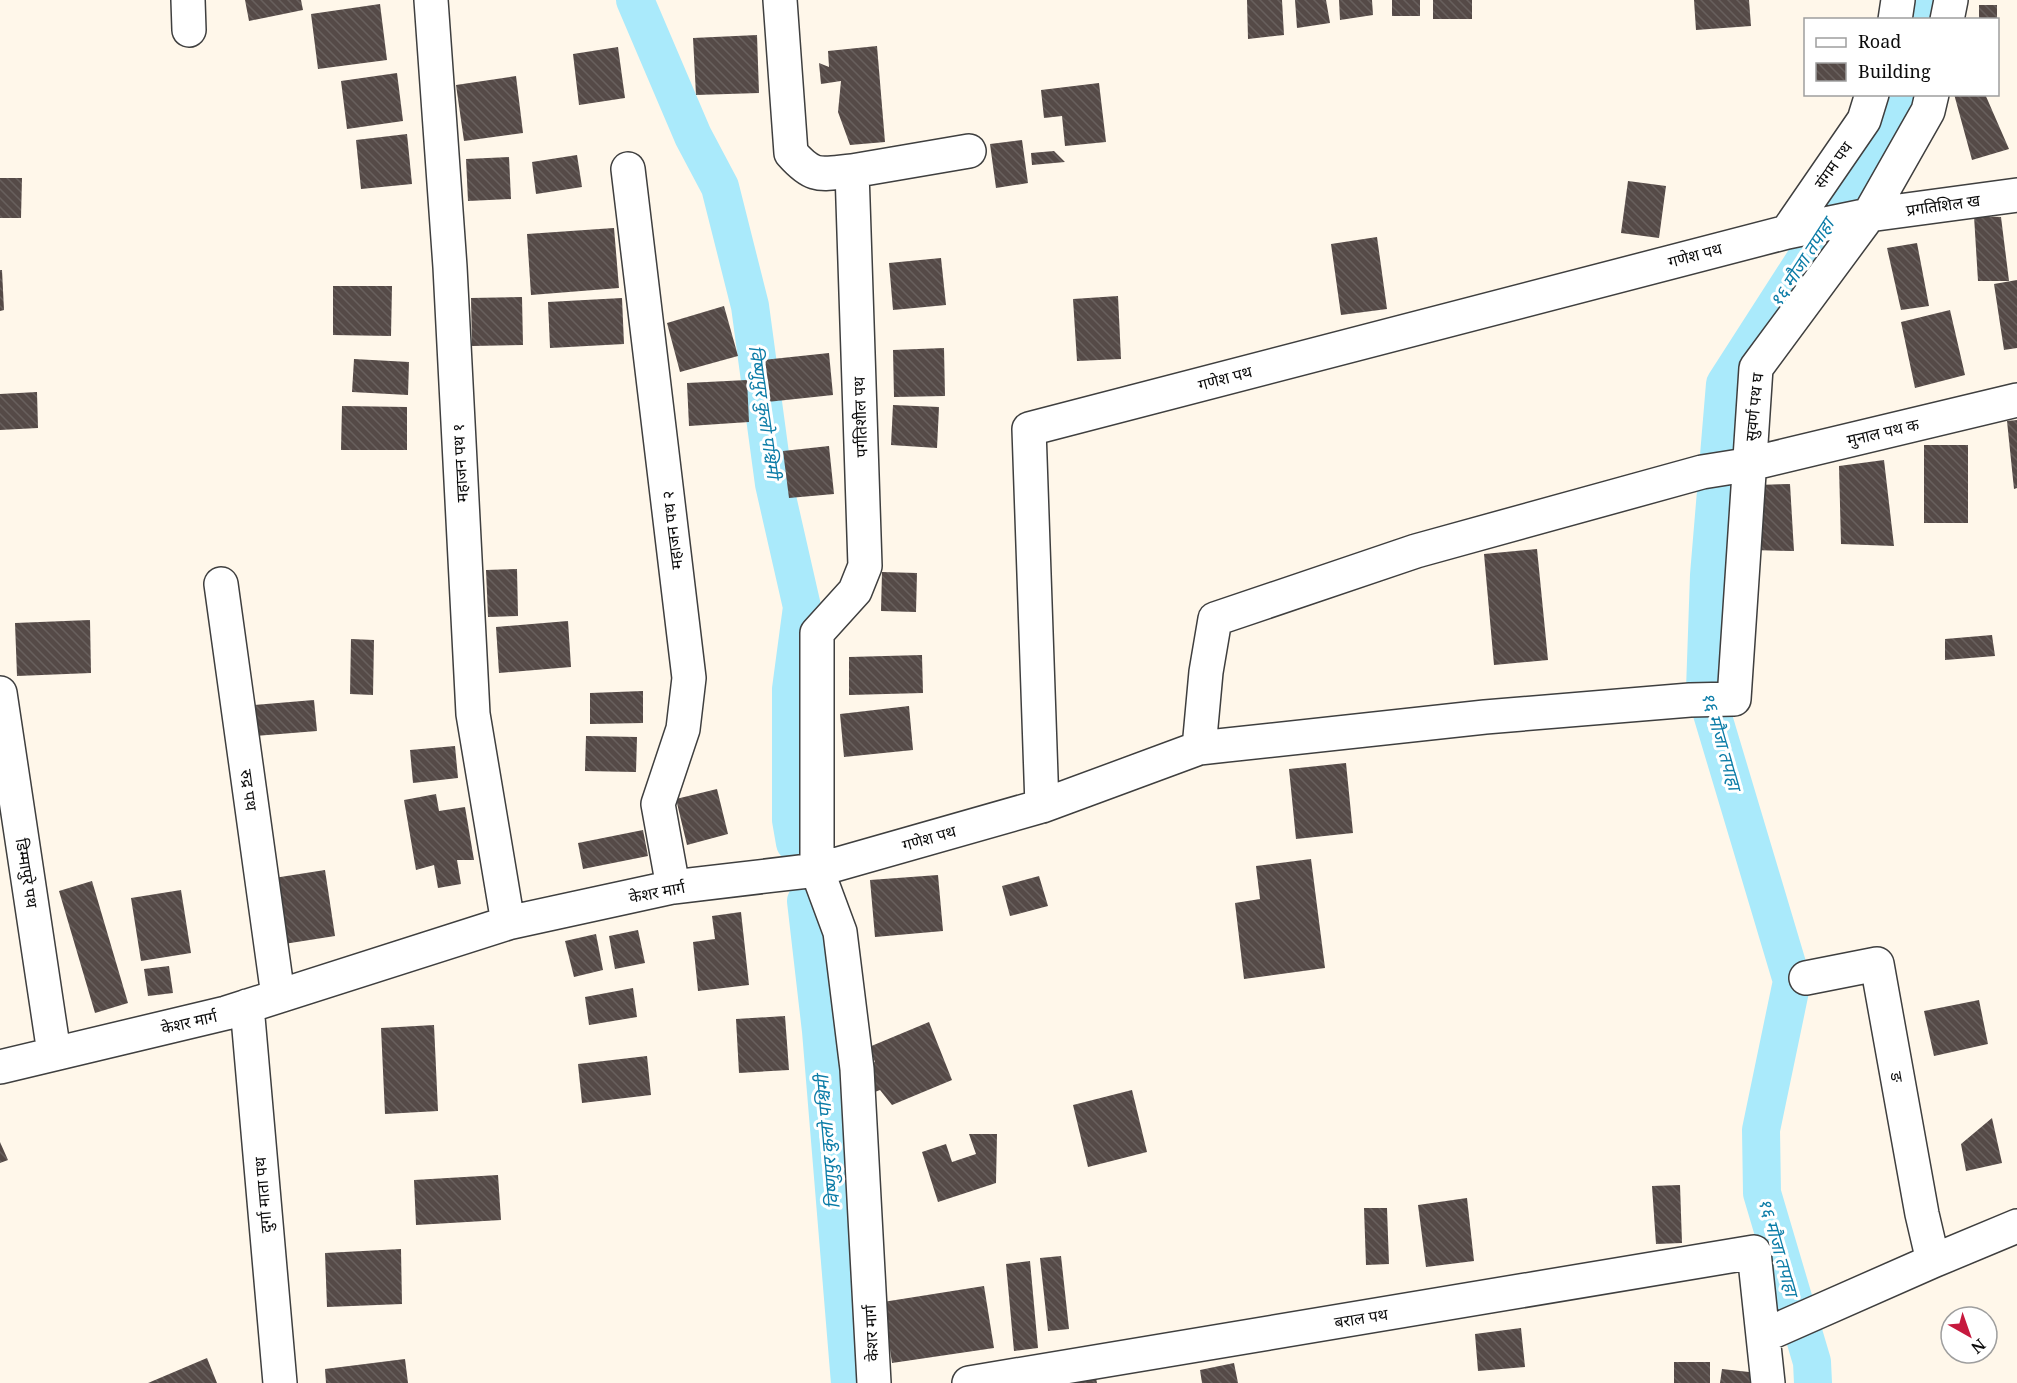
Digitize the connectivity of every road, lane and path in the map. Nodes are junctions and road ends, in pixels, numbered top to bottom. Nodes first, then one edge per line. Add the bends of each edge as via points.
1 (431, 0) edge
2 (780, 0) edge
3 (1898, 0) edge
4 (1951, 0) edge
5 (1895, 18) edge
6 (1947, 18) edge
7 (1871, 96) edge
8 (1932, 96) edge
9 (969, 151) dead end
10 (628, 169) dead end
11 (852, 171) junction
12 (2017, 195) edge
13 (1869, 215) junction
14 (1787, 232) junction
15 (2017, 400) edge
16 (1747, 465) junction
17 (221, 584) dead end
18 (0, 693) edge
19 (1734, 699) joint
20 (1199, 748) junction
21 (1042, 806) junction
22 (817, 870) junction
23 (673, 887) junction
24 (508, 923) junction
25 (1806, 978) dead end
26 (278, 996) junction
27 (247, 1006) junction
28 (54, 1053) junction
29 (0, 1067) edge
30 (2017, 1226) edge
31 (1933, 1261) junction
32 (1763, 1336) junction
33 (280, 1383) edge
34 (874, 1383) edge
35 (969, 1383) edge
36 (1768, 1383) edge

1 - 24 street, महाजन पथ १ via 450,267 473,714
2 - 11 street via 791,153 804,168 816,173
3 - 5 street
4 - 6 street
7 - 14 street, संगम पथ via 1864,120
8 - 13 street, सुवर्ण पथ घ via 1928,111
9 - 11 street
10 - 23 street, महाजन पथ २ via 689,678 683,729 658,804
11 - 22 street, पर्गतिशील पथ via 865,566 855,591 817,633
12 - 13 street, प्रगतिशिल ख
13 - 14 street, प्रगतिशिल ख
13 - 16 street, सुवर्ण पथ घ via 1756,368
14 - 21 street, गणेश पथ via 1029,429
15 - 16 street, मुनाल पथ क
16 - 19 street, सुवर्ण पथ घ
16 - 20 street, मुनाल पथ क via 1702,472 1416,551 1215,619
17 - 26 street, रुद्र पथ
18 - 28 street, डिम्मापुरे पथ
19 - 20 street, गणेश पथ via 1485,717
20 - 21 street, गणेश पथ
21 - 22 street, गणेश पथ
22 - 23 street, केशर मार्ग
22 - 34 street, केशर मार्ग via 840,932 857,1070
23 - 24 street, केशर मार्ग
24 - 26 street, केशर मार्ग
25 - 31 street, ङ via 1877,964
26 - 27 street, केशर मार्ग
27 - 28 street, केशर मार्ग
27 - 33 street, दुर्गा माता पथ
28 - 29 street, केशर मार्ग
30 - 31 street
31 - 32 street
32 - 35 street, बराल पथ via 1754,1252
32 - 36 street

